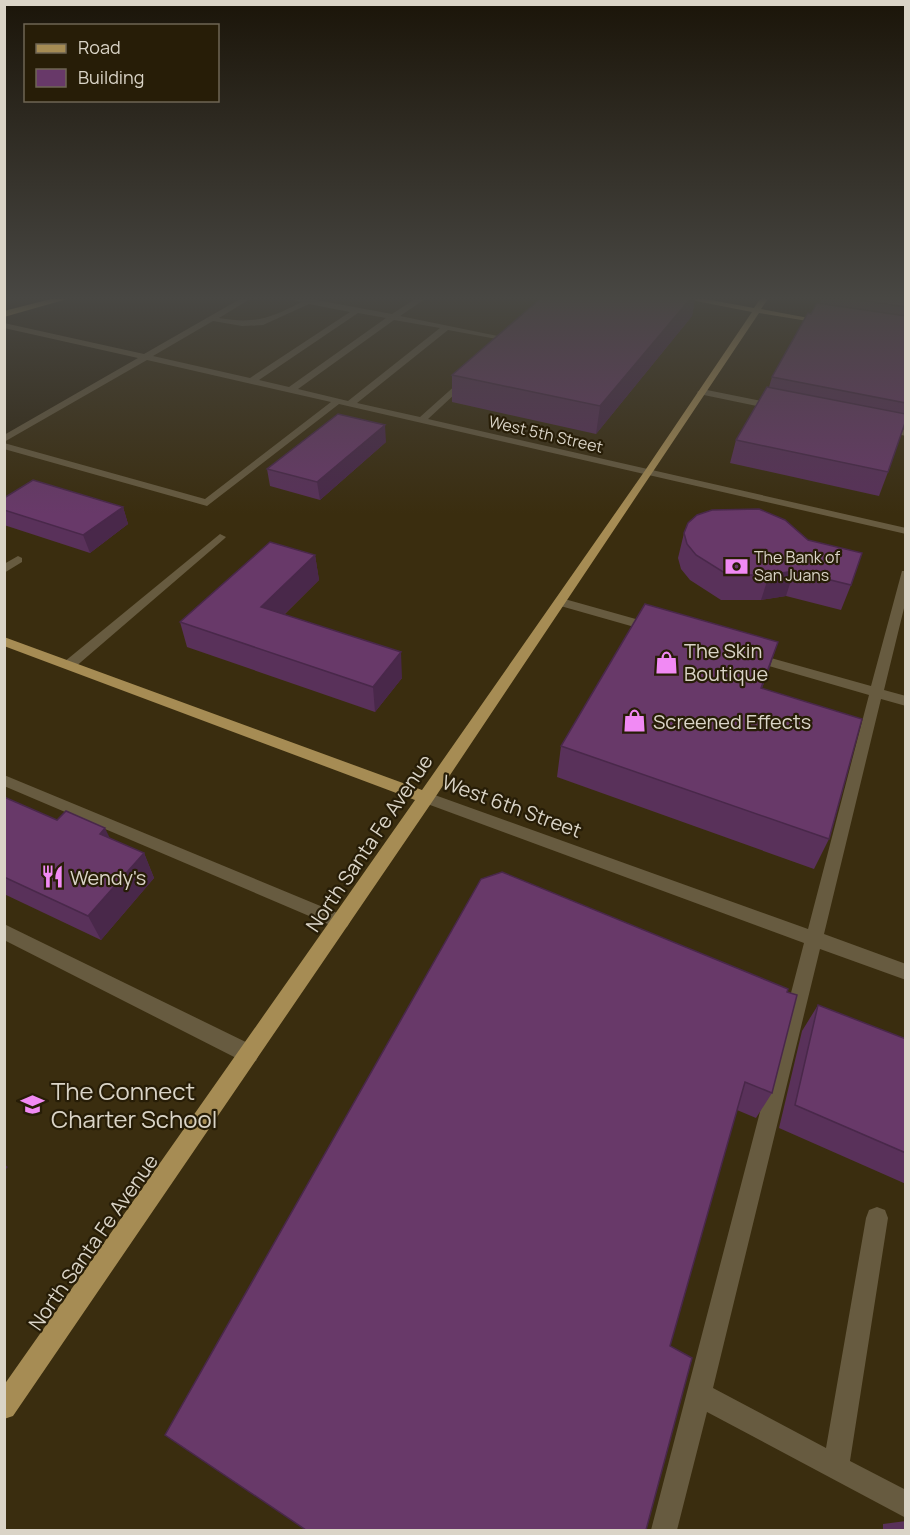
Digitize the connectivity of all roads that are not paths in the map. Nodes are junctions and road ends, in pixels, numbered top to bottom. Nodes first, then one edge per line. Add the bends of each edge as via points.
1 (122, 371) edge
2 (206, 371) edge
3 (267, 371) edge
4 (318, 371) edge
5 (387, 371) edge
6 (716, 371) edge
7 (474, 372) edge
8 (252, 381) junction
9 (291, 390) junction
10 (702, 392) junction
11 (344, 402) junction
12 (781, 408) edge
13 (422, 420) junction
14 (872, 426) edge
15 (906, 433) edge
16 (4, 439) edge
17 (4, 446) edge
18 (650, 473) junction
19 (906, 531) edge
20 (220, 537) dead end
21 (18, 560) dead end
22 (4, 570) edge
23 (906, 574) edge
24 (561, 602) junction
25 (666, 632) edge
26 (4, 641) edge
27 (743, 654) edge
28 (69, 665) junction
29 (876, 692) junction
30 (906, 701) edge
31 (4, 780) edge
32 (427, 798) junction
33 (341, 922) junction
34 (4, 931) edge
35 (813, 938) junction
36 (906, 972) edge
37 (249, 1054) junction
38 (877, 1218) dead end
39 (699, 1394) junction
40 (4, 1407) edge
41 (837, 1468) junction
42 (906, 1505) edge
43 (664, 1530) edge

1 - 16 street
2 - 8 street, West 5th Street
3 - 8 street
4 - 9 street
5 - 11 street
6 - 10 main road, North Santa Fe Avenue
7 - 13 street
8 - 9 street, West 5th Street
9 - 11 street, West 5th Street
10 - 12 street
10 - 18 main road, North Santa Fe Avenue
11 - 13 street, West 5th Street
11 - 17 street via 207,503
13 - 18 street, West 5th Street
14 - 15 street
18 - 19 street, West 5th Street
18 - 24 main road, North Santa Fe Avenue
20 - 28 street
21 - 22 street
23 - 29 street
24 - 25 street
24 - 32 main road, North Santa Fe Avenue
26 - 28 main road, West 6th Street
27 - 29 street
28 - 32 main road, West 6th Street
29 - 30 street
29 - 35 street
31 - 33 street
32 - 33 main road, North Santa Fe Avenue
32 - 35 street, West 6th Street
33 - 37 main road, North Santa Fe Avenue
34 - 37 street
35 - 36 street, West 6th Street
35 - 39 street
37 - 40 main road, North Santa Fe Avenue
38 - 41 street
39 - 41 street
39 - 43 street
41 - 42 street

